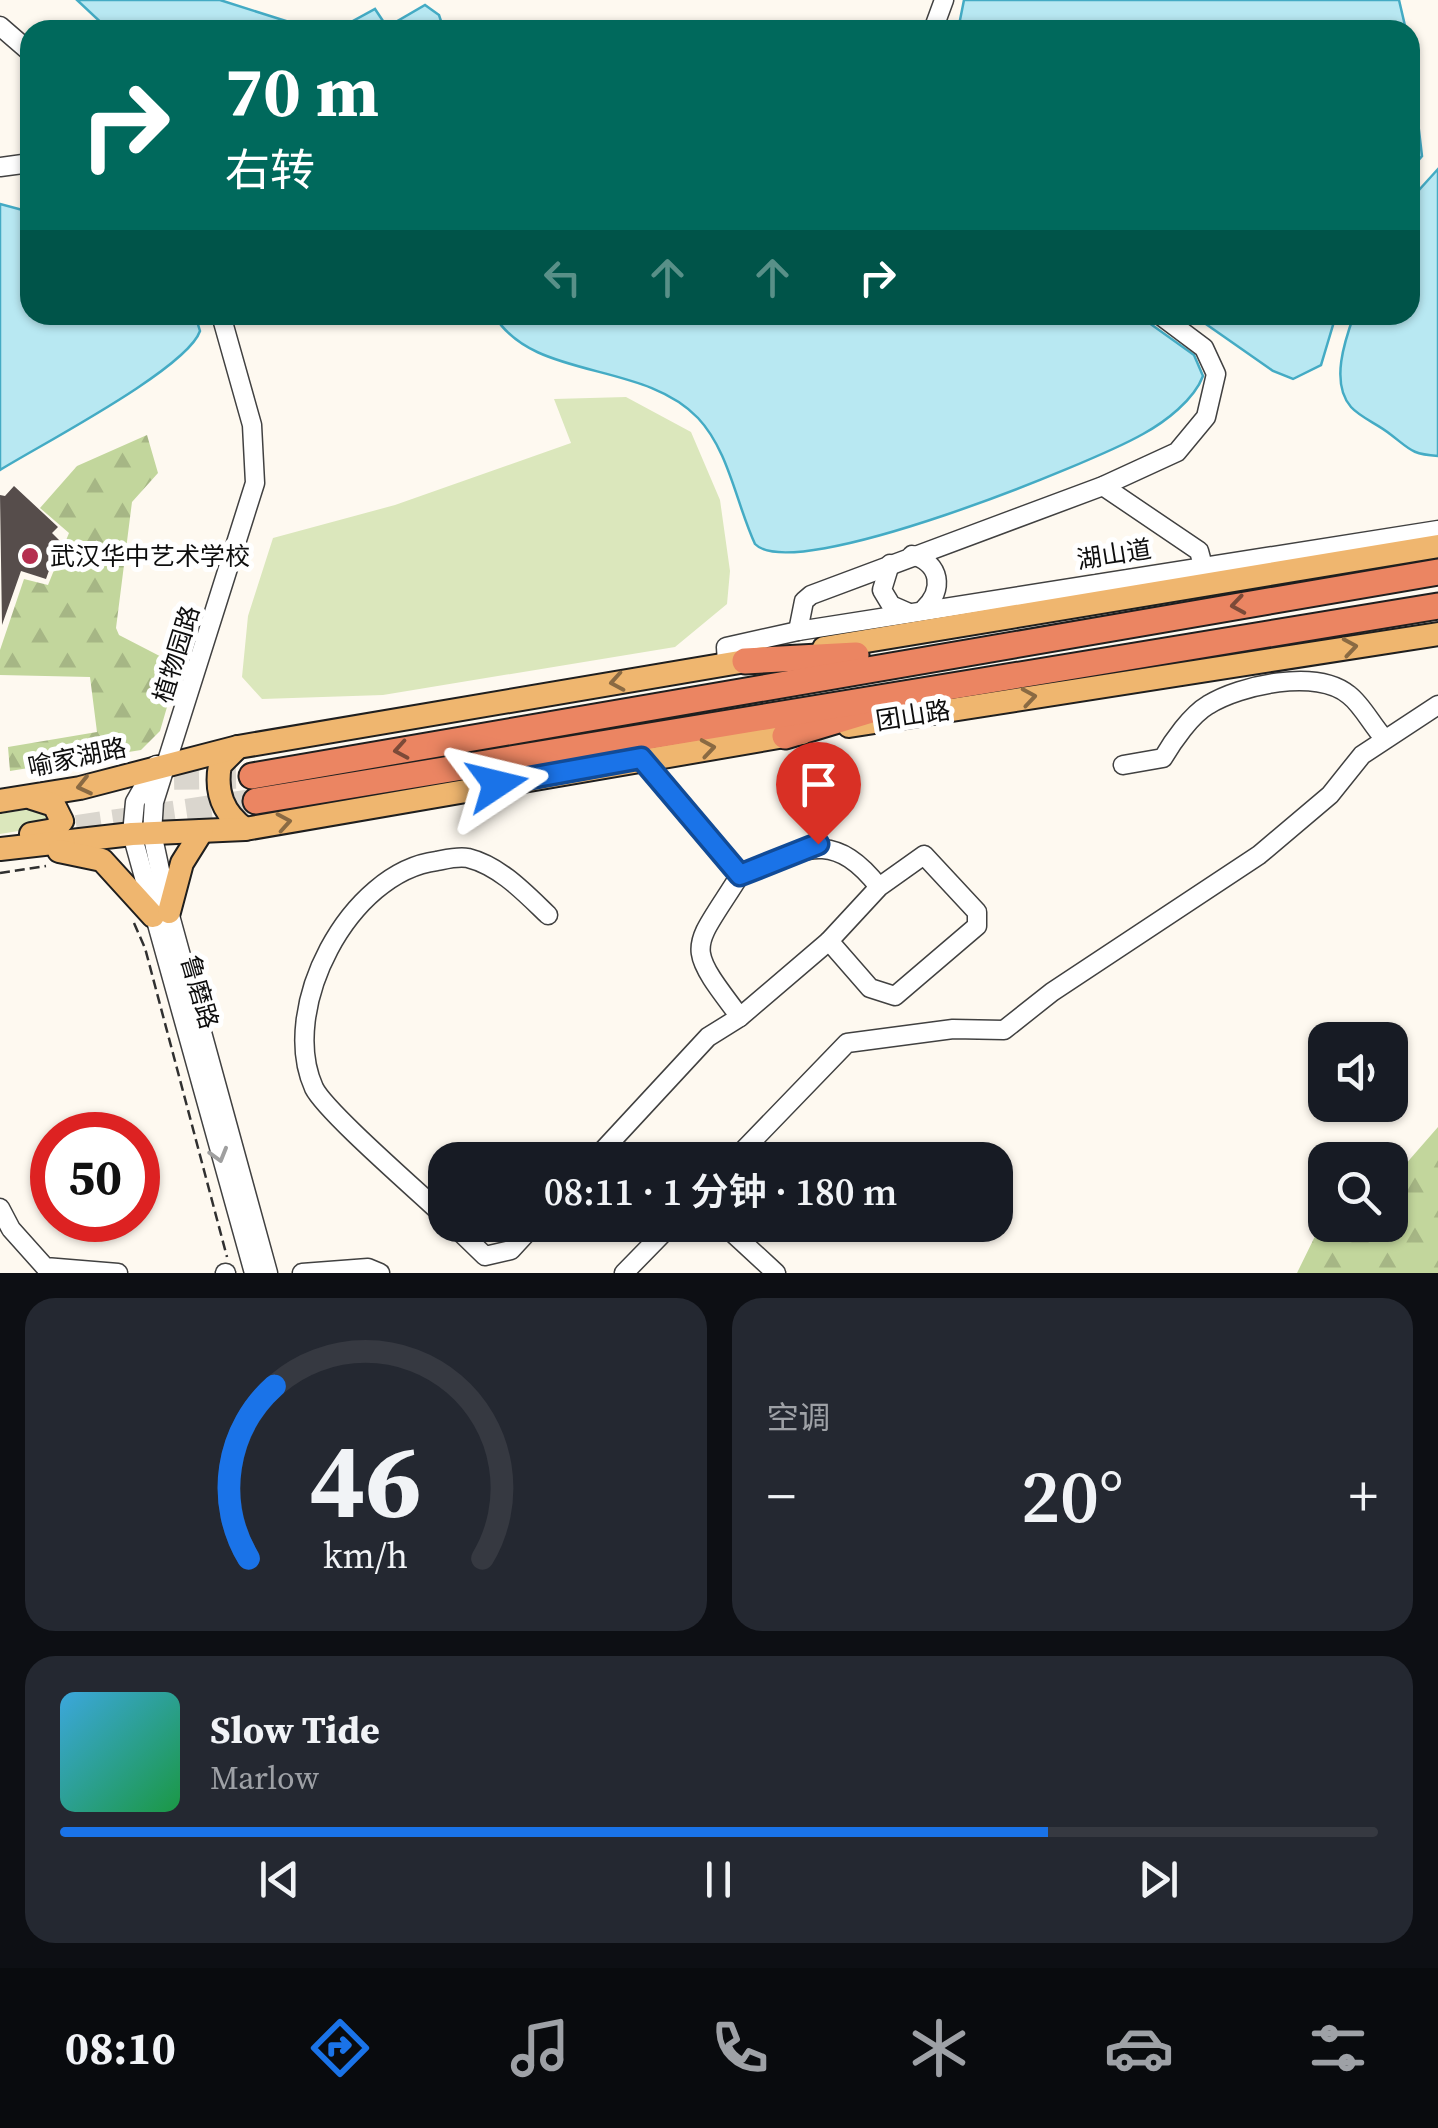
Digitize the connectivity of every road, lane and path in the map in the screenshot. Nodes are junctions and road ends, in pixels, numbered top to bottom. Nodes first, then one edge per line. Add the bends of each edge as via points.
1 (0, 26) edge
2 (20, 43) edge
3 (224, 325) edge
4 (1173, 325) edge
5 (1103, 486) junction
6 (1438, 530) edge
7 (1438, 546) edge
8 (912, 556) junction
9 (890, 564) junction
10 (1438, 572) edge
11 (1205, 574) junction
12 (1437, 606) edge
13 (916, 611) junction
14 (798, 631) junction
15 (1438, 634) edge
16 (987, 646) junction
17 (736, 662) junction
18 (985, 677) junction
19 (1438, 705) edge
20 (785, 736) junction
21 (1383, 738) junction
22 (238, 747) junction
23 (641, 758) junction
24 (1123, 765) dead end
25 (160, 767) junction
26 (12, 799) edge
27 (245, 829) junction
28 (202, 831) junction
29 (142, 834) junction
30 (0, 849) edge
31 (51, 866) dead end
32 (0, 873) edge
33 (740, 875) junction
34 (878, 887) junction
35 (129, 913) dead end
36 (161, 914) junction
37 (548, 915) dead end
38 (829, 941) junction
39 (740, 1017) junction
40 (611, 1142) edge
41 (751, 1142) edge
42 (428, 1201) edge
43 (0, 1208) edge
44 (471, 1242) edge
45 (518, 1242) edge
46 (654, 1242) edge
47 (742, 1242) edge
48 (45, 1270) edge
49 (118, 1273) edge
50 (228, 1273) edge
51 (254, 1273) edge
52 (268, 1273) edge
53 (302, 1273) edge
54 (380, 1273) edge
55 (624, 1273) edge
56 (776, 1273) edge

1 - 2 street
3 - 25 street, 植物园路 via 252,425 256,468 178,732
4 - 5 street via 1208,353 1216,374 1200,428 1176,452
5 - 8 street
5 - 11 street via 1199,551
6 - 11 street, 湖山道
7 - 11 main road
8 - 9 street
8 - 13 street via 928,563 937,578 936,595
9 - 13 street via 882,590 891,605
9 - 14 street via 808,597
10 -> 16 highway, 团山路
11 - 13 street, 湖山道
11 - 17 main road
12 - 18 highway, 团山路
13 - 14 street, 湖山道
14 - 17 street, 湖山道 via 726,648
20 -> 15 main road, 团山路
16 - 17 highway via 972,637 848,656
16 -> 18 highway, 团山路 via 254,788
17 -> 22 main road
18 - 20 highway
19 - 21 street
23 -> 20 main road, 团山路
21 - 24 street via 1352,696 1314,682 1290,684 1204,706 1163,758
21 - 41 street via 1259,855 1004,1030 953,1029 847,1043
22 - 25 main road
22 - 27 main road via 220,765 219,790 227,812
27 -> 23 main road, 团山路
23 - 33 street
25 -> 26 main road, 喻家湖路
25 - 29 street, 植物园路
26 - 30 main road via 54,805 60,824 9,839
27 - 28 main road, 团山路
28 - 29 main road, 团山路
28 - 36 main road
29 - 30 main road
29 - 36 street, 鲁磨路
30 - 36 main road via 12,856 91,855
31 - 32 path
33 - 34 street via 818,844 845,853
33 - 39 street via 699,940 700,965
34 - 38 street
34 - 38 street via 924,856 977,912 977,926 895,996 870,988
35 - 50 path via 145,948
36 -> 51 street, 鲁磨路
36 - 52 street, 鲁磨路
37 - 42 street via 494,869 464,857 390,875 345,921 308,1006 302,1052 316,1092
38 - 39 street
39 - 40 street via 708,1037
43 - 48 street
44 - 45 street via 485,1256
46 - 55 street
47 - 56 street
48 - 49 street
53 - 54 street

